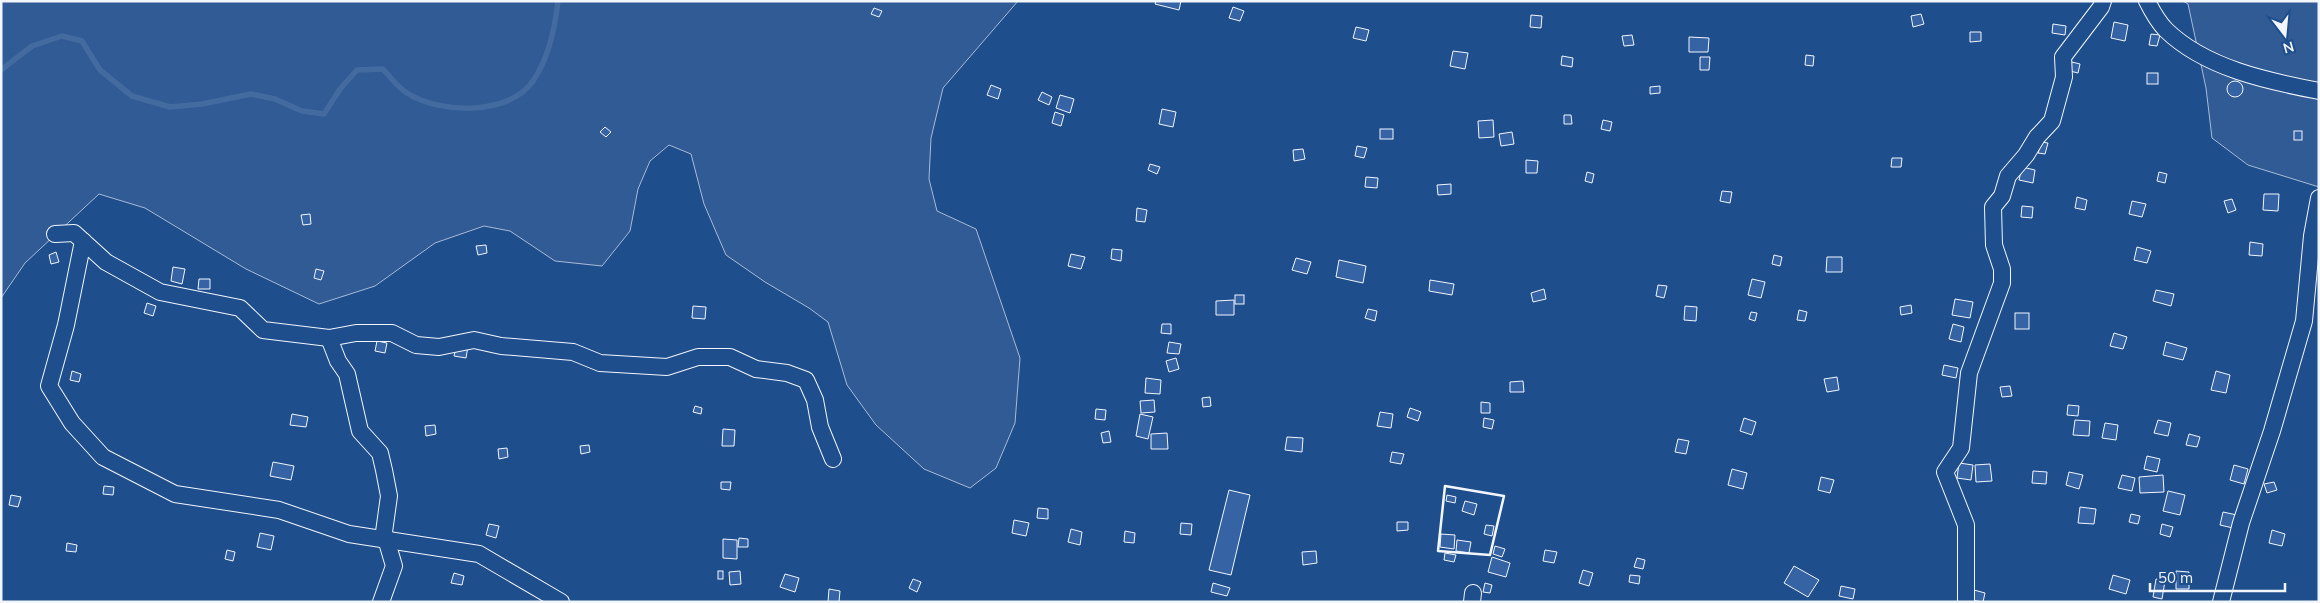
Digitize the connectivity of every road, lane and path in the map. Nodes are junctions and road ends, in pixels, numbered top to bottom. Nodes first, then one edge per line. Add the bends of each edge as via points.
1 (2103, 1) edge
2 (2147, 1) edge
3 (2319, 91) edge
4 (2319, 198) edge
5 (55, 234) dead end
6 (83, 241) junction
7 (329, 338) junction
8 (833, 459) dead end
9 (386, 539) junction
10 (381, 602) edge
11 (560, 602) edge
12 (1966, 602) edge
13 (2221, 602) edge

1 - 12 street via 2063,57 2064,77 2052,121 2008,176 2002,196 1993,207 1994,245 2002,270 2002,283 1969,373 1961,448 1945,472 1966,525
2 - 3 street via 2165,29 2198,53 2278,83
4 - 13 street via 2304,321 2241,523
5 - 6 street via 74,233
6 - 7 street via 106,262 160,292 240,308 263,330
6 - 9 street via 66,325 49,386 72,423 103,457 175,494 279,510 349,534
7 - 8 street via 356,333 392,333 416,345 439,347 474,340 502,346 573,352 600,363 667,367 698,357 730,357 756,369 787,373 806,380
7 - 9 street via 347,374 360,431 380,453 389,496
9 - 10 street via 394,566
9 - 11 street via 479,554

